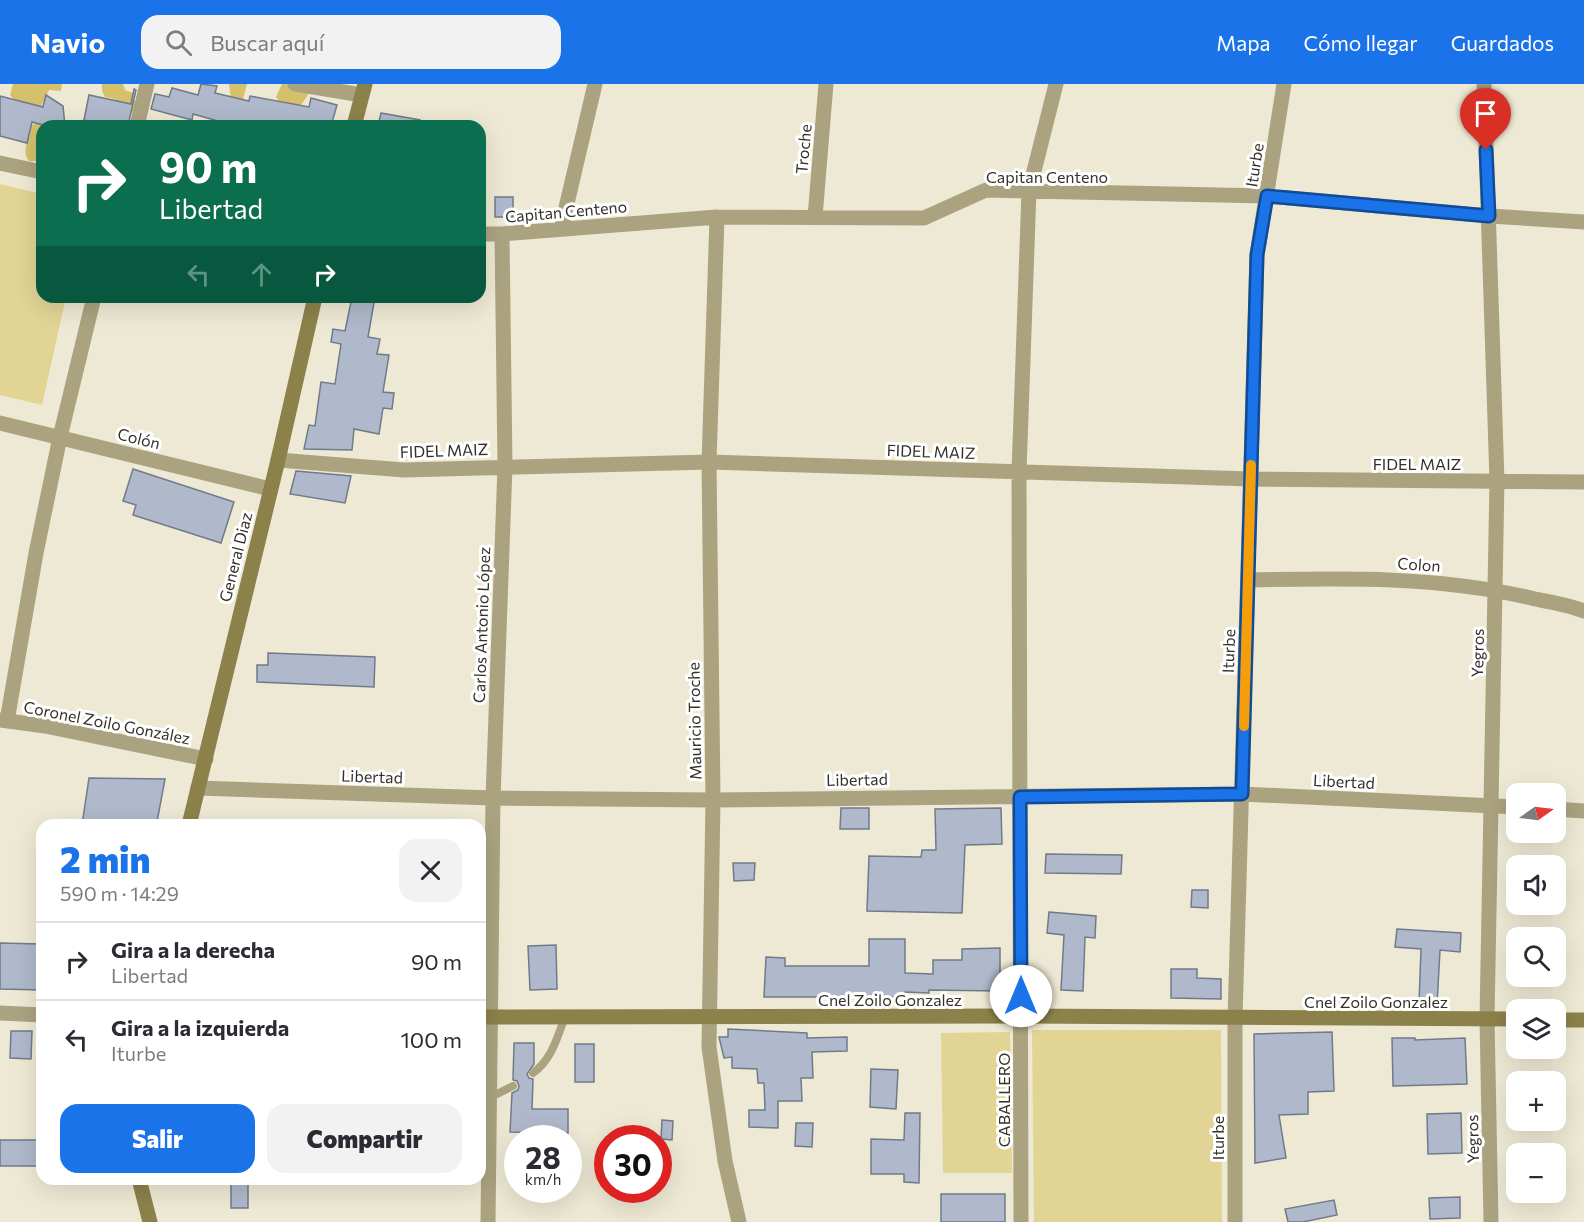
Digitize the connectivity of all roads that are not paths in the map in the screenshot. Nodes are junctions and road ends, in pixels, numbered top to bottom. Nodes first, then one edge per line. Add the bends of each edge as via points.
1 (147, 84) edge
2 (295, 84) edge
3 (594, 84) edge
4 (826, 84) edge
5 (1056, 84) edge
6 (1284, 84) edge
7 (1484, 84) edge
8 (364, 89) edge
9 (138, 120) edge
10 (356, 120) edge
11 (0, 163) edge
12 (36, 171) edge
13 (1029, 191) junction
14 (1267, 196) junction
15 (1489, 216) junction
16 (717, 217) junction
17 (816, 218) junction
18 (1584, 222) edge
19 (561, 229) junction
20 (486, 234) edge
21 (502, 234) junction
22 (93, 303) edge
23 (314, 303) edge
24 (0, 423) edge
25 (60, 437) junction
26 (278, 460) junction
27 (709, 462) junction
28 (505, 466) junction
29 (1019, 472) junction
30 (1251, 479) junction
31 (1497, 481) junction
32 (1584, 482) edge
33 (270, 489) junction
34 (1248, 580) junction
35 (1496, 589) junction
36 (1584, 611) edge
37 (4, 721) edge
38 (206, 759) junction
39 (198, 788) junction
40 (1242, 794) junction
41 (1020, 797) junction
42 (492, 798) junction
43 (713, 800) junction
44 (1492, 806) junction
45 (1506, 807) edge
46 (1566, 810) edge
47 (1584, 811) edge
48 (190, 819) edge
49 (486, 986) edge
50 (0, 1013) edge
51 (36, 1015) edge
52 (1021, 1016) junction
53 (486, 1017) edge
54 (565, 1017) junction
55 (708, 1018) junction
56 (1235, 1019) junction
57 (1487, 1019) junction
58 (1506, 1019) edge
59 (1566, 1020) edge
60 (1584, 1020) edge
61 (486, 1037) edge
62 (533, 1073) dead end
63 (513, 1086) dead end
64 (489, 1098) junction
65 (141, 1185) edge
66 (150, 1222) edge
67 (488, 1222) edge
68 (739, 1222) edge
69 (1021, 1222) edge
70 (1235, 1222) edge
71 (1491, 1222) edge

1 - 9 street
2 - 8 street
3 - 19 street
4 - 17 street, Troche
5 - 13 street, CABALLERO
6 - 14 street, Iturbe
7 - 15 street, Yegros
8 - 10 main road
11 - 12 street
13 - 14 street, Capitan Centeno
13 - 17 street, Capitan Centeno via 986,190 924,218
13 - 29 street, CABALLERO
14 - 15 street, Capitan Centeno
14 - 30 street, Iturbe via 1257,255
15 - 18 street, Capitan Centeno
15 - 31 street, Yegros
16 - 17 street, Capitan Centeno
16 - 19 street, Capitan Centeno
16 - 27 street, Mauricio Troche
19 - 21 street, Capitan Centeno
20 - 21 street, Capitan Centeno
21 - 28 street, Carlos Antonio López
22 - 25 street
23 - 26 main road, General Diaz
24 - 25 street, Colón
25 - 33 street, Colón
25 - 37 street
26 - 28 street, FIDEL MAIZ via 404,470
26 - 33 main road, General Diaz
27 - 28 street, FIDEL MAIZ
27 - 29 street, FIDEL MAIZ
27 - 43 street, Mauricio Troche
28 - 42 street, Carlos Antonio López
29 - 30 street, FIDEL MAIZ
29 - 41 street, CABALLERO
30 - 31 street, FIDEL MAIZ
30 - 34 street, Iturbe
31 - 32 street, FIDEL MAIZ
31 - 35 street, Yegros
33 - 38 main road, General Diaz
34 - 35 street, Colon via 1356,578
34 - 40 street, Iturbe
35 - 36 street, Colon
35 - 44 street, Yegros
37 - 38 street, Coronel Zoilo González
38 - 39 main road, General Diaz
39 - 42 street, Libertad
39 - 48 main road, General Diaz
40 - 41 street, Libertad
40 - 44 street, Libertad
40 - 56 street, Iturbe
41 - 43 street, Libertad
41 - 52 street, CABALLERO
42 - 43 street, Libertad
42 - 49 street, Carlos Antonio López
43 - 55 street, Mauricio Troche
44 - 45 street, Libertad
44 - 57 street, Yegros
46 - 47 street
50 - 51 street
52 - 55 main road, Cnel Zoilo Gonzalez
52 - 56 main road, Cnel Zoilo Gonzalez
52 - 69 street, CABALLERO
53 - 54 main road, Cnel Zoilo Gonzalez
54 - 55 main road, Cnel Zoilo Gonzalez
54 - 62 lane via 552,1053
55 - 68 street, Mauricio Troche via 724,1161
56 - 57 main road, Cnel Zoilo Gonzalez
56 - 70 street, Iturbe
57 - 58 main road, Cnel Zoilo Gonzalez
57 - 71 street, Yegros
59 - 60 main road
61 - 64 street, Carlos Antonio López
63 - 64 lane
64 - 67 street, Carlos Antonio López
65 - 66 main road

